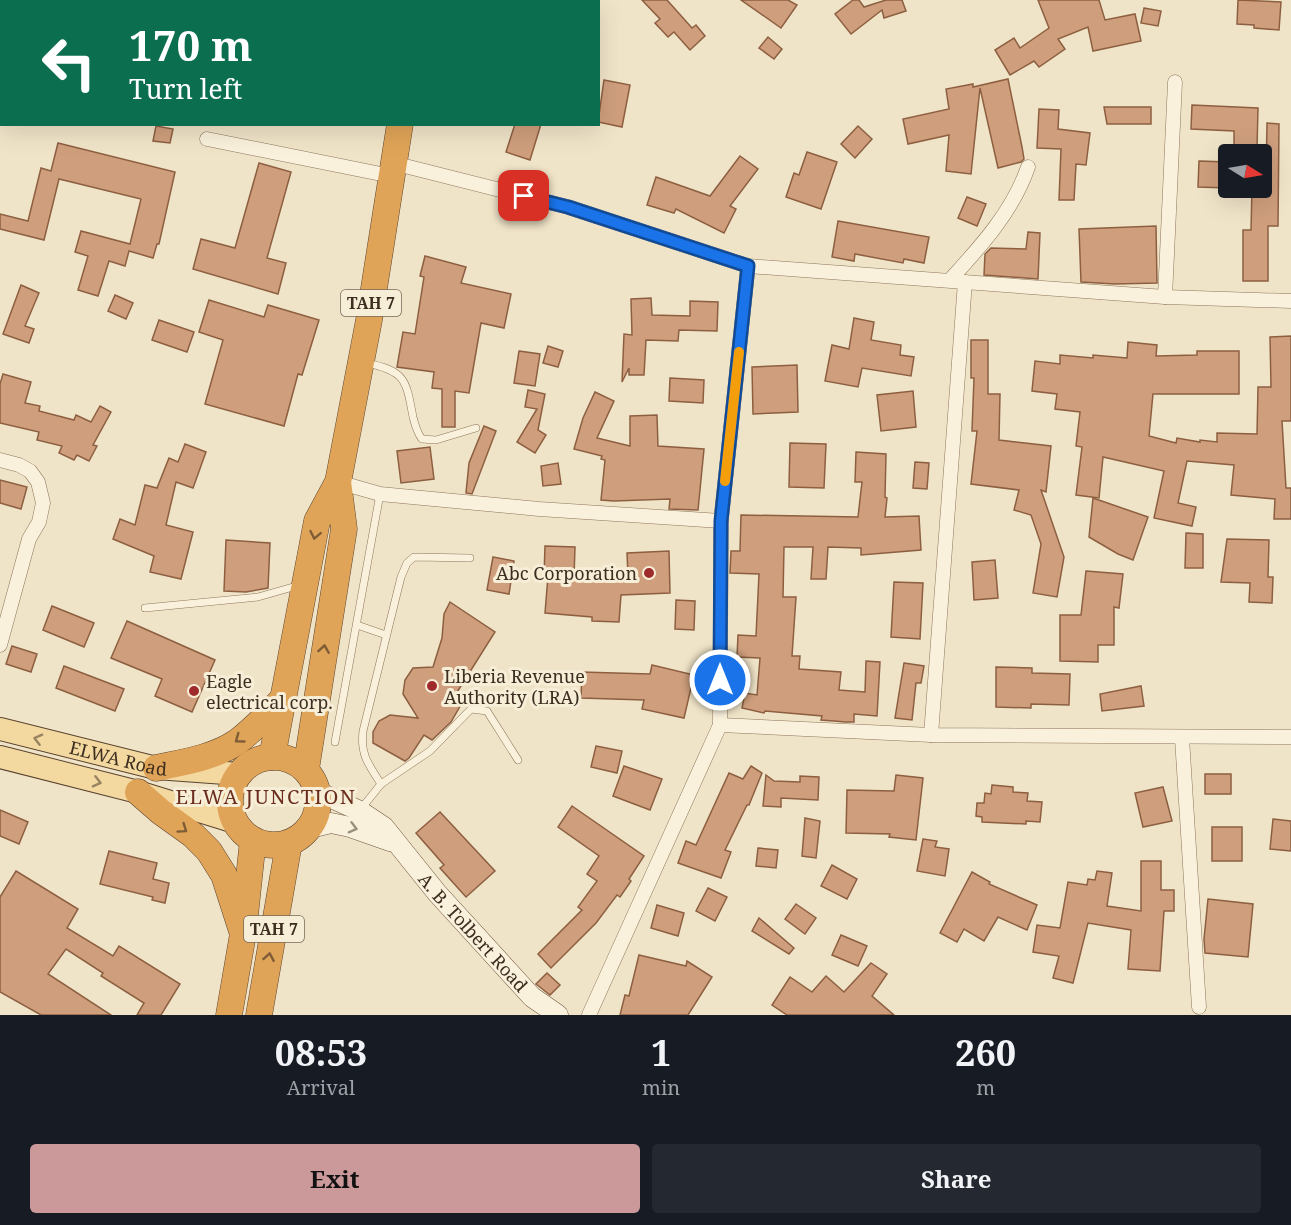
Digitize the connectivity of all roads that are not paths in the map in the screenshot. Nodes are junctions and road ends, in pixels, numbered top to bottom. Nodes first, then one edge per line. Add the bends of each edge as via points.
1 (1175, 82) dead end
2 (400, 126) edge
3 (207, 139) dead end
4 (1028, 167) dead end
5 (392, 169) junction
6 (748, 266) junction
7 (950, 280) junction
8 (965, 282) junction
9 (1165, 297) junction
10 (1291, 301) edge
11 (361, 362) junction
12 (476, 428) dead end
13 (0, 460) edge
14 (339, 482) junction
15 (380, 494) junction
16 (721, 521) junction
17 (470, 558) dead end
18 (305, 584) junction
19 (145, 608) dead end
20 (357, 626) junction
21 (386, 635) junction
22 (0, 645) edge
23 (282, 700) junction
24 (720, 725) junction
25 (0, 729) edge
26 (931, 735) junction
27 (1291, 737) edge
28 (1182, 738) junction
29 (335, 742) dead end
30 (0, 757) edge
31 (272, 757) junction
32 (518, 760) dead end
33 (156, 768) junction
34 (306, 770) junction
35 (239, 774) junction
36 (381, 784) junction
37 (138, 792) junction
38 (318, 792) junction
39 (360, 811) junction
40 (244, 831) junction
41 (300, 835) junction
42 (395, 843) junction
43 (243, 934) junction
44 (1199, 1007) dead end
45 (229, 1015) edge
46 (259, 1015) edge
47 (558, 1015) edge
48 (589, 1015) edge

1 - 9 street
2 - 5 highway, TAH 7
3 - 5 street
4 - 7 street via 1021,189 987,238
5 - 6 street via 568,207
5 - 11 highway, TAH 7
6 - 7 street
6 - 16 street
7 - 8 street
8 - 9 street
8 - 26 street
9 - 10 street
11 - 12 lane via 386,367 399,375 407,386 414,422 422,439 436,440
11 - 14 highway, TAH 7
13 - 22 street via 30,471 38,482 43,503
14 - 15 street
14 -> 18 highway, TAH 7 via 317,521
34 -> 14 highway, TAH 7 via 344,529
15 - 16 street
15 - 20 lane
16 - 24 street
17 - 21 lane via 414,556 407,562
18 - 19 lane via 258,597
18 - 23 highway, TAH 7
20 - 21 lane
20 - 29 lane
21 - 36 lane via 361,746
23 - 31 highway, TAH 7
23 -> 33 highway via 223,749
24 - 26 street
24 - 48 street
33 -> 25 main road, ELWA Road
26 - 28 street
27 - 28 street
28 - 44 street
30 -> 37 main road, ELWA Road
31 - 34 highway via 296,762
31 - 35 highway via 254,762
32 - 36 lane via 487,711 471,709 429,751
33 - 35 main road, ELWA Road
34 - 38 highway
35 - 40 highway via 233,785 231,810
36 - 39 lane
37 - 40 main road, ELWA Road
37 -> 43 highway via 209,851 224,875
38 - 39 street, A. B. Tolbert Road
38 - 41 highway via 317,811
39 - 42 street, A. B. Tolbert Road via 384,827
40 - 41 highway via 271,845
40 - 43 highway
41 -> 42 street via 331,823
46 -> 41 highway, TAH 7
42 - 47 street, A. B. Tolbert Road via 532,997
43 - 45 highway, TAH 7

